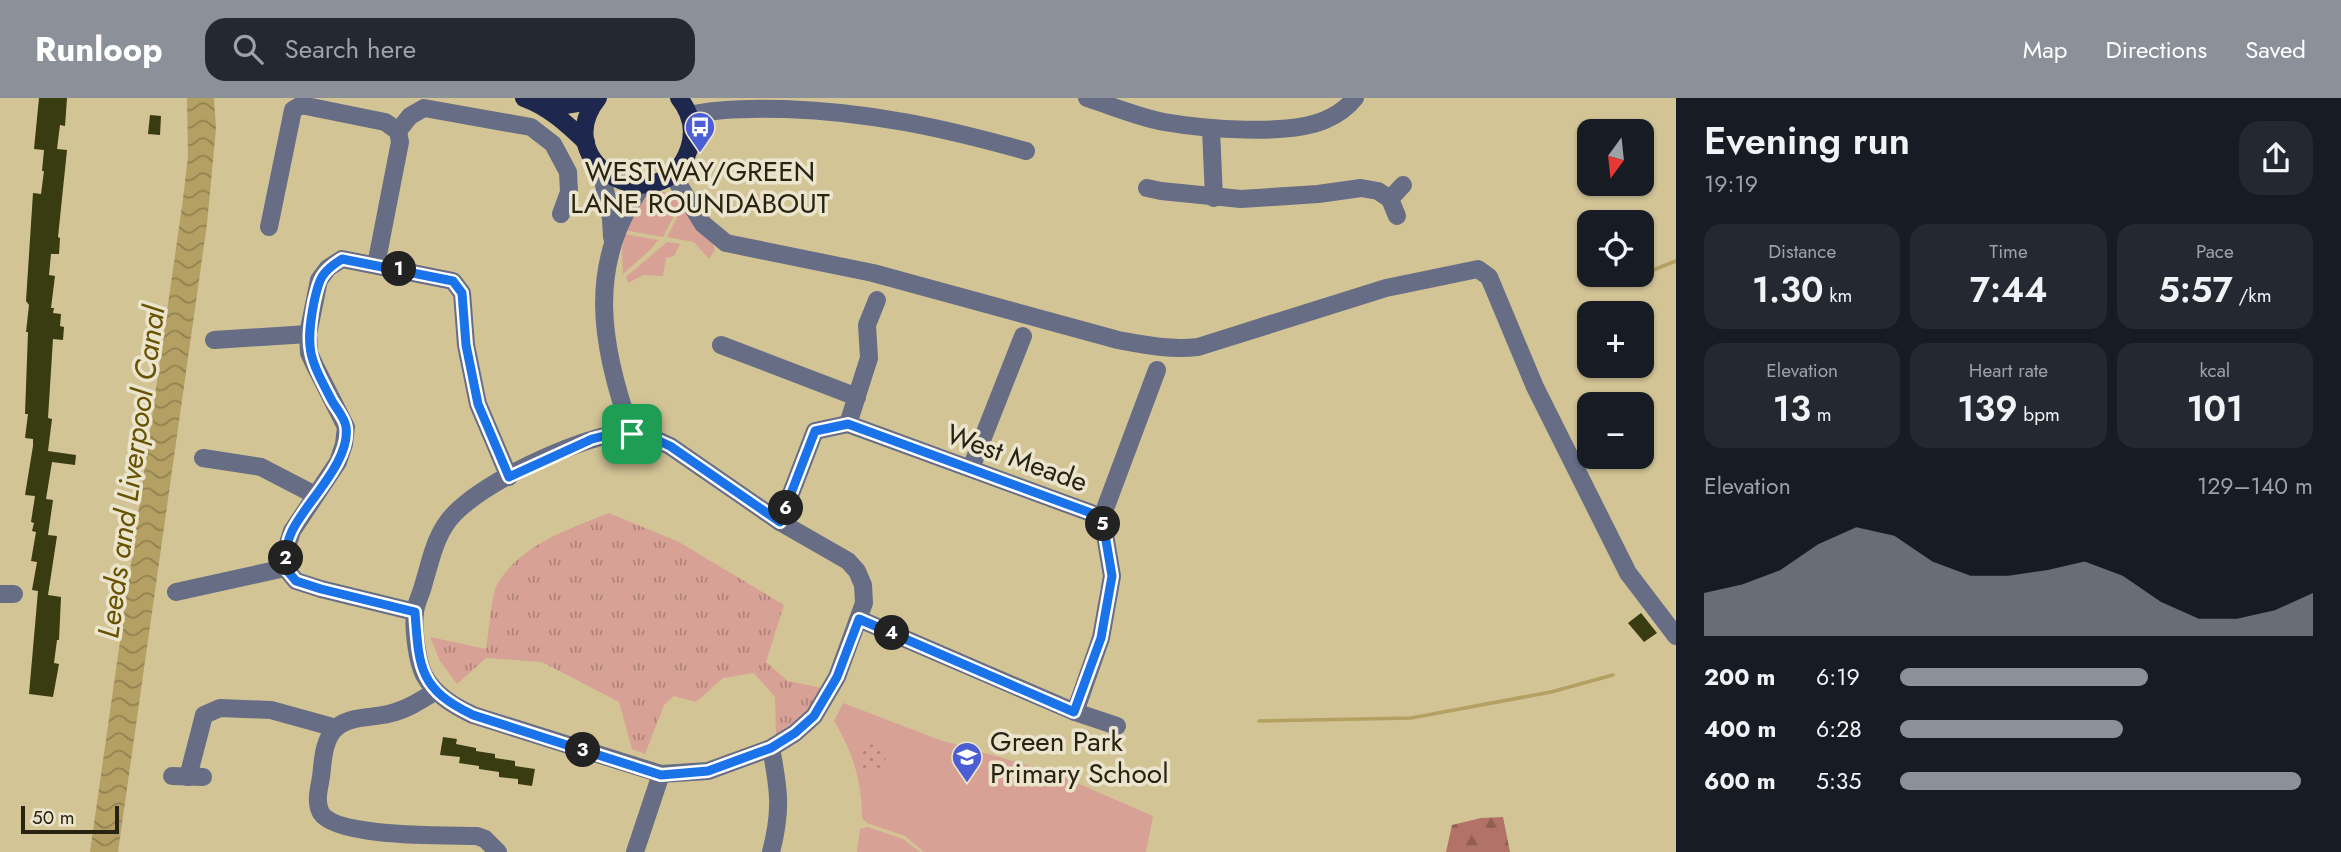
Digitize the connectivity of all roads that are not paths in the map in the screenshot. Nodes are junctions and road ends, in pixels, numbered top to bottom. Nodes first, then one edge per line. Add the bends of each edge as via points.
1 (679, 98) edge
2 (1355, 98) edge
3 (597, 99) edge
4 (529, 100) edge
5 (1097, 100) edge
6 (689, 115) junction
7 (1211, 129) junction
8 (398, 131) junction
9 (586, 142) junction
10 (1015, 154) dead end
11 (601, 170) junction
12 (672, 174) junction
13 (643, 185) junction
14 (1403, 185) dead end
15 (1156, 196) dead end
16 (1214, 198) junction
17 (561, 214) dead end
18 (269, 227) dead end
19 (612, 240) junction
20 (376, 265) junction
21 (877, 300) dead end
22 (308, 334) junction
23 (1023, 336) dead end
24 (214, 340) dead end
25 (721, 345) dead end
26 (1157, 370) dead end
27 (857, 397) junction
28 (848, 424) junction
29 (632, 434) junction
30 (203, 458) dead end
31 (971, 468) junction
32 (509, 477) junction
33 (315, 495) junction
34 (1102, 517) junction
35 (780, 522) junction
36 (285, 568) junction
37 (176, 592) dead end
38 (415, 612) junction
39 (859, 619) junction
40 (1676, 636) edge
41 (436, 691) junction
42 (1074, 712) junction
43 (1117, 726) dead end
44 (336, 728) junction
45 (771, 748) junction
46 (661, 775) junction
47 (188, 777) dead end
48 (382, 833) junction
49 (381, 852) edge
50 (498, 852) edge
51 (635, 852) edge
52 (771, 852) edge

1 - 6 main road
2 - 7 street via 1324,121 1253,130
3 - 4 main road via 565,105
3 - 9 main road via 586,119
4 - 9 main road via 562,119
5 - 7 street via 1162,121
6 - 10 street via 757,108 869,115 918,123
6 - 12 main road via 691,143
7 - 16 street
8 - 17 street via 424,108 530,127 553,144 568,172 569,192
8 - 18 street via 384,122 301,105 293,110
8 - 20 street via 400,142
9 - 11 main road
11 - 13 main road via 623,183
11 - 19 street
12 - 13 main road
12 - 40 street via 703,224 726,243 873,273 1154,347 1198,347 1386,288 1478,269 1489,277 1535,387 1628,573
13 - 19 street
14 - 16 street via 1393,208 1378,191 1362,188 1278,198
15 - 16 street
19 - 29 street via 603,329
20 - 22 street via 342,259 328,268 319,280
20 - 32 street via 453,281 462,293 478,404
21 - 27 street via 867,325 869,358
22 - 24 street
22 - 33 street via 309,353 346,427 338,461
23 - 31 street
25 - 27 street
26 - 34 street
27 - 28 street
28 - 31 street, West Meade
28 - 35 street via 815,431
29 - 32 street via 592,439
29 - 35 street via 670,446
30 - 33 street via 261,467
31 - 34 street, West Meade
32 - 38 street via 447,522 437,539
33 - 36 street via 292,531
34 - 42 street, West Meade via 1112,576 1101,638
35 - 39 street via 848,561 857,572 864,603
36 - 37 street
36 - 38 street via 296,581
38 - 41 street via 419,659
39 - 42 street
39 - 45 street via 837,677 814,716
41 - 44 street via 409,707 347,721
41 - 46 street via 473,715
42 - 43 street
44 - 47 street via 271,710 220,708 204,715
44 - 48 street via 326,743 317,804 330,822
45 - 46 street via 708,771
45 - 52 street via 780,795
46 - 51 street
48 - 49 street
48 - 50 street via 477,836

